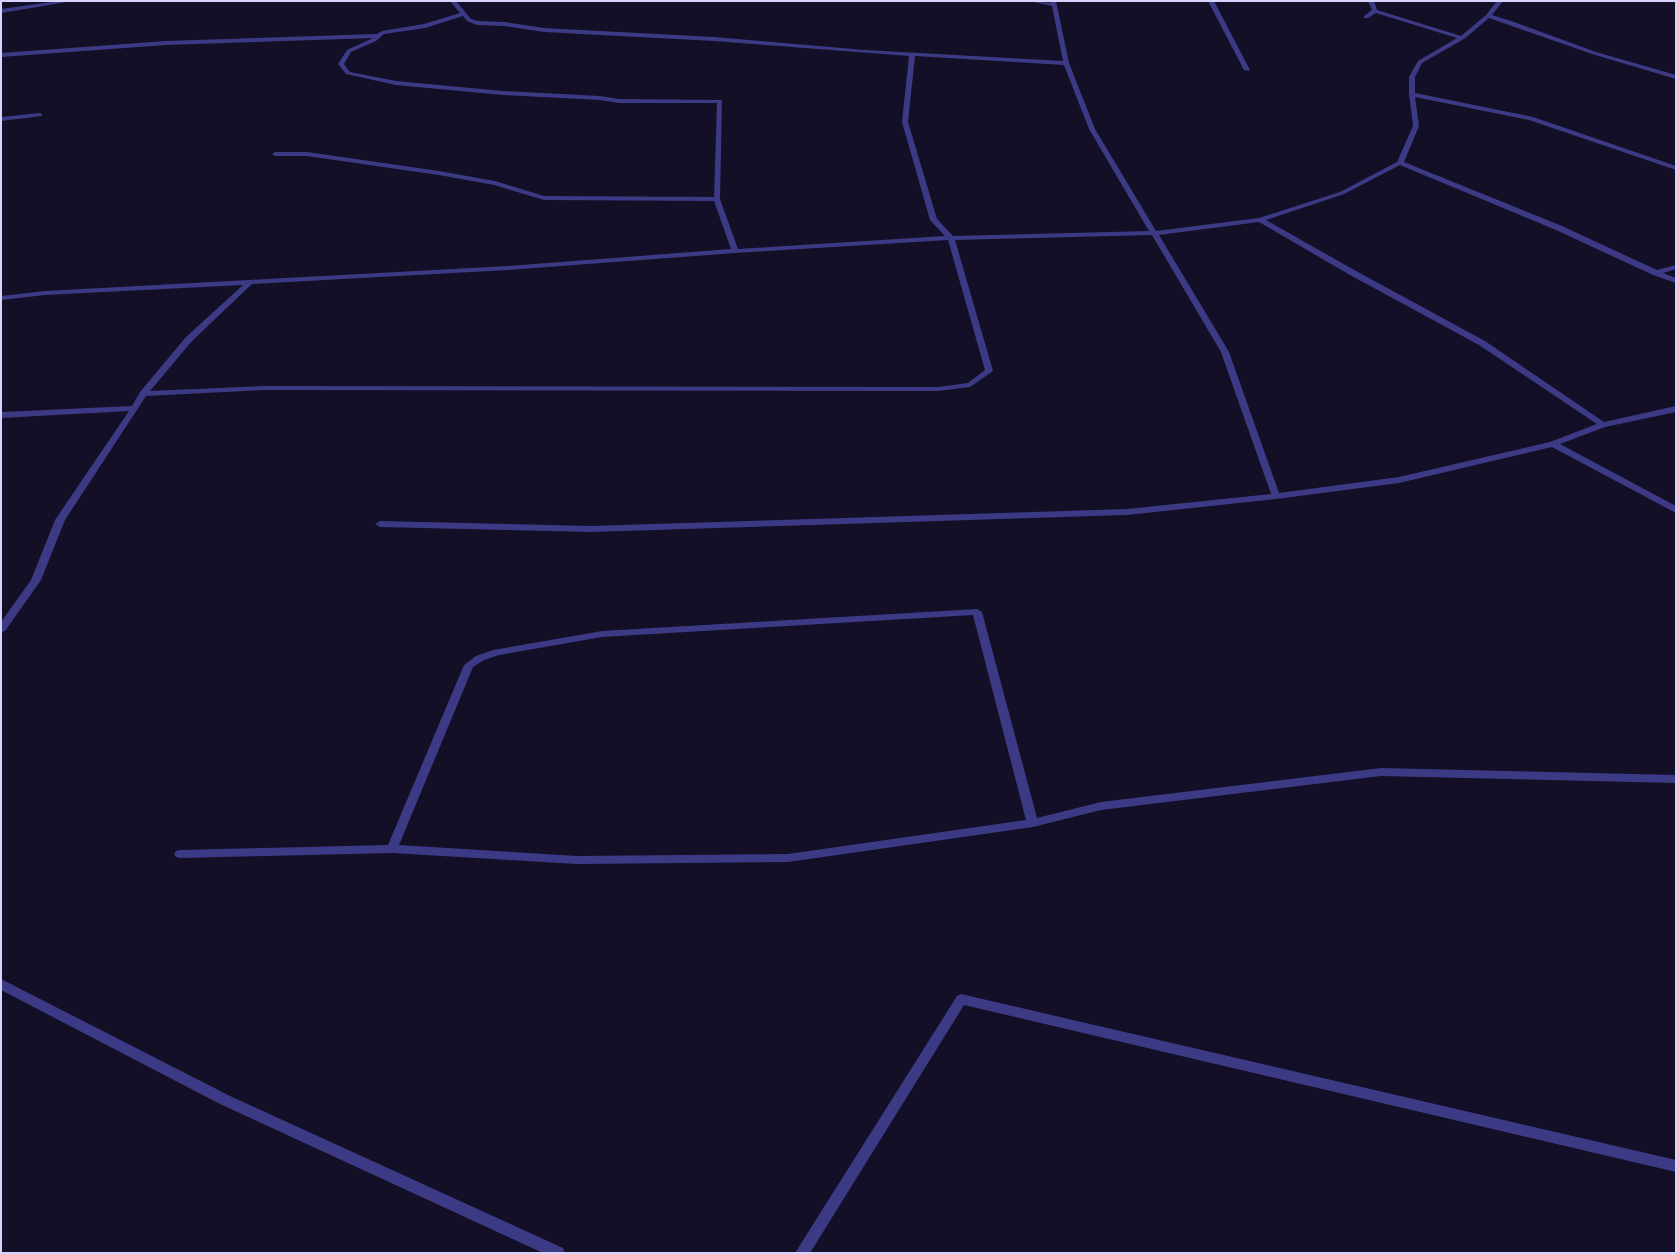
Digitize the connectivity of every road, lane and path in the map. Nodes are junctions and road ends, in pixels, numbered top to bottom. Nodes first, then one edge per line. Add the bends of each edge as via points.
1 (70, 1) edge
2 (453, 1) edge
3 (1033, 1) edge
4 (1211, 1) edge
5 (1371, 1) edge
6 (1500, 1) edge
7 (1054, 3) edge
8 (1, 11) edge
9 (1375, 11) junction
10 (463, 14) junction
11 (1488, 16) junction
12 (1366, 17) dead end
13 (447, 19) junction
14 (469, 20) junction
15 (378, 36) junction
16 (1462, 38) junction
17 (1, 55) edge
18 (912, 55) junction
19 (1066, 64) junction
20 (1247, 70) dead end
21 (1676, 77) edge
22 (1412, 94) junction
23 (40, 115) dead end
24 (1, 119) edge
25 (275, 154) dead end
26 (1400, 163) junction
27 (1676, 168) edge
28 (717, 199) junction
29 (1260, 220) junction
30 (1155, 233) junction
31 (950, 238) junction
32 (735, 251) junction
33 (1676, 267) edge
34 (1656, 273) junction
35 (1676, 280) edge
36 (250, 282) junction
37 (1, 298) edge
38 (143, 394) junction
39 (135, 408) junction
40 (1676, 409) edge
41 (1, 415) edge
42 (1604, 425) junction
43 (1553, 444) junction
44 (1276, 496) junction
45 (1676, 510) edge
46 (380, 524) dead end
47 (1, 629) edge
48 (1676, 779) edge
49 (1033, 823) junction
50 (392, 849) junction
51 (180, 854) dead end
52 (1, 984) edge
53 (1676, 1166) edge
54 (558, 1253) edge
55 (802, 1253) edge

1 - 8 street
2 - 10 street
3 - 7 street
4 - 20 street
5 - 9 street
6 - 11 street
7 - 19 street
9 - 12 street
9 - 16 street
10 - 13 street
10 - 14 street
11 - 16 street
11 - 21 street via 1594,53
13 - 14 street
13 - 15 street via 425,26 389,30
14 - 18 street via 544,30 714,39
15 - 17 street via 166,43
15 - 28 street via 349,51 341,64 348,73 389,83 503,93 619,101 720,101
16 - 22 street via 1420,62 1412,77
18 - 19 street
18 - 31 street via 905,122 934,220
19 - 30 street via 1092,129
22 - 26 street via 1416,126
22 - 27 street via 1531,118
23 - 24 street
25 - 28 street via 307,154 439,173 495,183 544,198
26 - 29 street via 1342,193
26 - 34 street via 1559,228
28 - 32 street
29 - 30 street
29 - 42 street via 1482,343
30 - 31 street
30 - 44 street via 1225,352
31 - 32 street
31 - 38 street via 989,371 970,385 938,389 264,388
32 - 36 street via 508,268
33 - 34 street
34 - 35 street
36 - 37 street via 45,293
36 - 38 street via 189,339
38 - 39 street
39 - 41 street
39 - 47 street via 60,520 36,580
40 - 42 street
42 - 43 street
43 - 44 street via 1398,480
43 - 45 street
44 - 46 street via 1127,512 855,521 591,529
48 - 49 street via 1381,772 1101,806
49 - 50 street via 788,858 577,860
49 - 50 street via 978,612 602,634 497,652 480,658 469,666
50 - 51 street
52 - 54 street via 225,1100
53 - 55 street via 960,999

